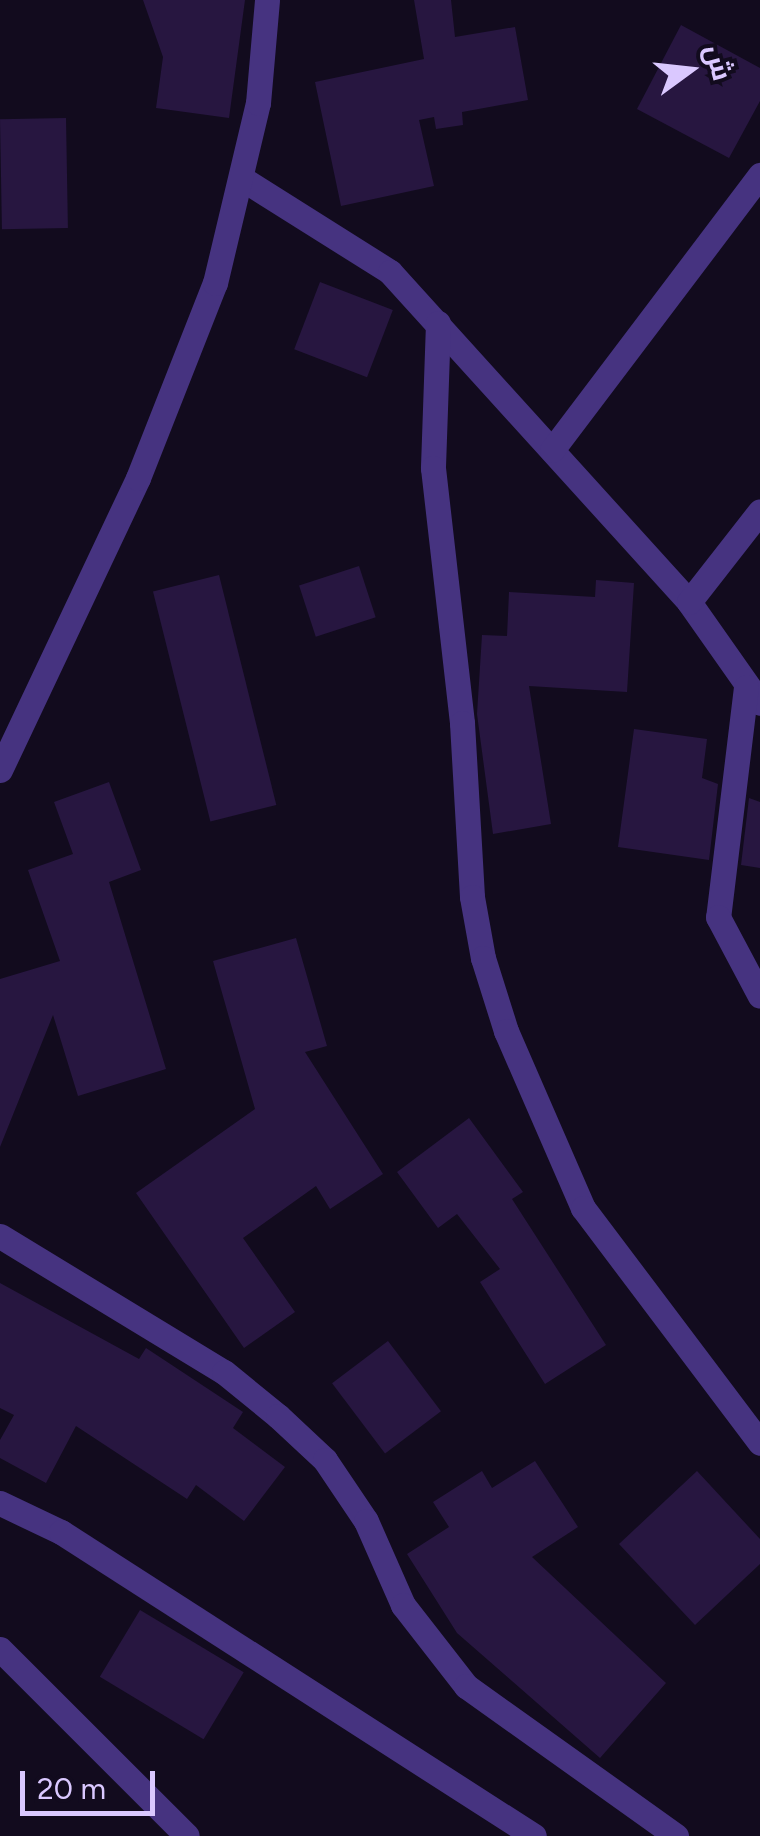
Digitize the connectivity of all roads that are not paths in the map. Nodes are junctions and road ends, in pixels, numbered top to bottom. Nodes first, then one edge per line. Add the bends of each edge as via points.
1 (267, 0) edge
2 (760, 175) edge
3 (241, 178) junction
4 (438, 323) junction
5 (552, 450) junction
6 (760, 511) edge
7 (689, 602) junction
8 (753, 695) edge
9 (0, 770) edge
10 (760, 996) edge
11 (0, 1236) edge
12 (760, 1442) edge
13 (0, 1503) edge
14 (0, 1649) edge
15 (187, 1836) edge
16 (534, 1836) edge
17 (676, 1836) edge

1 - 3 street via 258,104
2 - 5 street
3 - 4 street via 390,272
3 - 9 street via 216,283 145,460
4 - 5 street
4 - 12 street via 433,468 462,723 472,897 484,958 506,1031 584,1208
5 - 7 street
6 - 7 street
7 - 8 street
8 - 10 street via 718,917
11 - 17 street via 224,1372 278,1416 324,1460 366,1521 403,1605 466,1686
13 - 16 street via 62,1532
14 - 15 street

